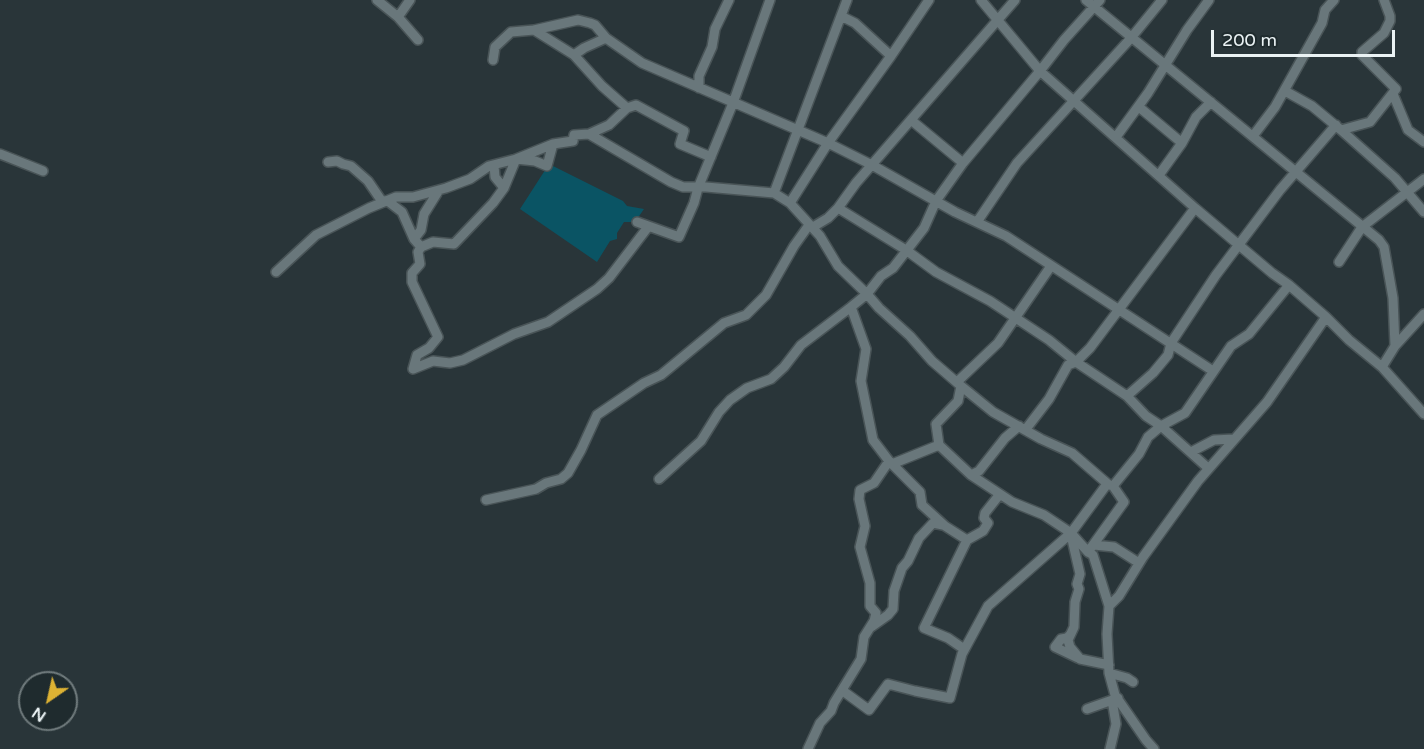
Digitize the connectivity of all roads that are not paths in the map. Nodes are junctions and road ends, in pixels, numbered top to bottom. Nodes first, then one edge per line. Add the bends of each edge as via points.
1 (377, 0) edge
2 (410, 0) edge
3 (729, 0) edge
4 (770, 0) edge
5 (847, 0) edge
6 (929, 0) edge
7 (981, 0) edge
8 (1015, 0) edge
9 (1086, 0) edge
10 (1162, 0) edge
11 (1209, 0) edge
12 (1334, 0) edge
13 (1384, 0) edge
14 (1097, 3) edge
15 (841, 16) junction
16 (398, 17) junction
17 (996, 20) junction
18 (534, 30) junction
19 (606, 38) junction
20 (1131, 38) junction
21 (418, 40) dead end
22 (574, 55) junction
23 (891, 56) junction
24 (493, 60) dead end
25 (1166, 66) junction
26 (1040, 71) junction
27 (699, 88) junction
28 (1285, 91) junction
29 (1392, 94) junction
30 (1074, 101) junction
31 (1211, 102) junction
32 (733, 103) junction
33 (1139, 107) junction
34 (627, 108) junction
35 (911, 120) junction
36 (1339, 128) junction
37 (797, 130) junction
38 (589, 134) junction
39 (1253, 136) junction
40 (1116, 137) junction
41 (1424, 142) edge
42 (828, 143) junction
43 (1182, 143) junction
44 (553, 144) junction
45 (0, 154) edge
46 (711, 157) junction
47 (516, 159) junction
48 (328, 162) dead end
49 (963, 163) junction
50 (494, 165) junction
51 (872, 165) junction
52 (43, 171) dead end
53 (1295, 172) junction
54 (1159, 175) junction
55 (1424, 179) edge
56 (504, 188) junction
57 (698, 188) junction
58 (439, 190) junction
59 (1407, 191) junction
60 (774, 193) junction
61 (936, 201) junction
62 (388, 202) junction
63 (790, 203) junction
64 (838, 208) junction
65 (1195, 208) junction
66 (1424, 212) edge
67 (637, 222) dead end
68 (977, 222) junction
69 (811, 226) junction
70 (648, 227) junction
71 (1362, 227) junction
72 (417, 243) junction
73 (1239, 245) junction
74 (906, 250) junction
75 (1339, 262) dead end
76 (1051, 266) junction
77 (276, 272) dead end
78 (1289, 285) junction
79 (867, 294) junction
80 (851, 307) junction
81 (1119, 308) junction
82 (1424, 314) edge
83 (1326, 317) junction
84 (1017, 318) junction
85 (1171, 343) junction
86 (1395, 345) junction
87 (1076, 362) junction
88 (1382, 367) junction
89 (1213, 371) junction
90 (959, 384) junction
91 (1127, 396) junction
92 (1424, 414) edge
93 (1161, 426) junction
94 (1023, 428) junction
95 (1234, 439) junction
96 (939, 445) junction
97 (1191, 452) junction
98 (890, 462) junction
99 (1208, 468) junction
100 (971, 475) junction
101 (659, 478) dead end
102 (1110, 485) junction
103 (1000, 494) junction
104 (486, 500) dead end
105 (945, 526) junction
106 (1071, 532) junction
107 (967, 540) junction
108 (1091, 549) junction
109 (1139, 563) junction
110 (1109, 606) junction
111 (871, 627) junction
112 (1071, 634) junction
113 (964, 649) junction
114 (1080, 659) junction
115 (1109, 668) junction
116 (1133, 682) dead end
117 (843, 691) junction
118 (1118, 698) junction
119 (1087, 709) dead end
120 (808, 749) edge
121 (1110, 749) edge
122 (1154, 749) edge

1 - 16 street
2 - 16 street
3 - 27 street via 715,29 699,76
4 - 32 street
5 - 15 street
6 - 23 street
7 - 17 street
8 - 17 street
9 - 14 street
10 - 20 street
11 - 25 street
12 - 28 street via 1325,10 1322,23
13 - 29 street via 1390,21 1362,55 1395,87
14 - 20 street
14 - 26 street
15 - 23 street via 855,23
15 - 37 street
16 - 21 street
17 - 26 street
17 - 35 street
18 - 19 street via 581,20 595,25
18 - 22 street
18 - 24 street via 511,32 495,47
19 - 22 street
19 - 27 street via 642,63
20 - 25 street
20 - 30 street
22 - 34 street
23 - 42 street
25 - 31 street
25 - 33 street
26 - 30 street
26 - 49 street
27 - 32 street
28 - 36 street
28 - 39 street
29 - 36 street via 1370,122
29 - 41 street via 1408,130
30 - 40 street
30 - 68 street via 1017,163
31 - 39 street
31 - 43 street via 1196,117
32 - 37 street
32 - 46 street
33 - 40 street
33 - 43 street
34 - 38 street via 609,125
34 - 46 street via 636,105 684,131 680,144
35 - 49 street
35 - 51 street
36 - 53 street
36 - 59 street
37 - 42 street
37 - 60 street
38 - 44 street via 574,135 573,141
38 - 57 street via 671,182
39 - 53 street
40 - 54 street
42 - 51 street
42 - 63 street
43 - 54 street
44 - 47 street
44 - 47 street via 547,166 535,160
45 - 52 street
46 - 57 street
47 - 50 street
47 - 56 street
48 - 62 street via 352,167 369,181 381,200
49 - 61 street
50 - 56 street via 495,177
50 - 58 street
51 - 61 street
51 - 64 street
53 - 71 street
53 - 73 street
54 - 65 street
55 - 59 street
56 - 72 street via 454,244
57 - 60 street
57 - 70 street via 679,237
58 - 62 street via 396,197
58 - 72 street via 425,212
59 - 66 street
59 - 71 street
60 - 63 street
61 - 68 street
61 - 74 street via 924,228
62 - 72 street via 402,212
62 - 77 street via 322,231
63 - 69 street
64 - 69 street
64 - 74 street
65 - 73 street
65 - 81 street
67 - 70 street
68 - 76 street
69 - 79 street via 838,266
69 - 104 street via 794,246 765,295 746,315 724,323 668,370 597,415 572,466 561,479
70 - 72 street via 609,278 548,322 463,360 434,361 413,369 417,355 438,337 412,282 412,273 420,264
71 - 75 street
71 - 86 street via 1384,247 1393,298
73 - 78 street
73 - 85 street
74 - 79 street
74 - 84 street via 936,272
76 - 81 street
76 - 84 street
78 - 83 street
78 - 89 street
79 - 80 street
79 - 90 street
80 - 98 street via 866,349 861,381 873,440
80 - 101 street via 801,345 771,379 730,400 701,441
81 - 85 street
81 - 87 street
82 - 86 street
83 - 88 street
83 - 95 street via 1267,402
84 - 87 street
84 - 90 street
85 - 89 street
85 - 91 street via 1161,364
86 - 88 street
87 - 91 street
87 - 94 street via 1068,365 1049,399
88 - 92 street
89 - 93 street via 1185,412
90 - 94 street via 993,412
90 - 96 street via 958,400 936,424
91 - 93 street
93 - 97 street
93 - 102 street
94 - 100 street via 1005,438 979,471
94 - 102 street via 1072,453
95 - 97 street via 1214,440
95 - 99 street
96 - 98 street
96 - 100 street
97 - 99 street
98 - 105 street via 920,492 922,505
98 - 111 street via 874,483 860,490 865,526 860,547 870,583 870,606 876,613
99 - 109 street
100 - 103 street
102 - 106 street
102 - 108 street via 1124,502
103 - 106 street
103 - 107 street via 985,513 988,523 983,531
105 - 107 street
105 - 111 street via 933,523 919,538 902,568 893,609
106 - 108 street
106 - 112 street via 1080,574
106 - 113 street via 988,606
107 - 113 street via 924,628
108 - 109 street via 1113,547
108 - 110 street
109 - 110 street
110 - 115 street
111 - 117 street via 864,637 861,659
112 - 114 street via 1070,647
112 - 114 street via 1055,647
113 - 117 street via 950,698 888,684 869,710
114 - 115 street
115 - 116 street
115 - 118 street
117 - 120 street via 820,723
118 - 119 street
118 - 121 street via 1113,706 1116,724
118 - 122 street

